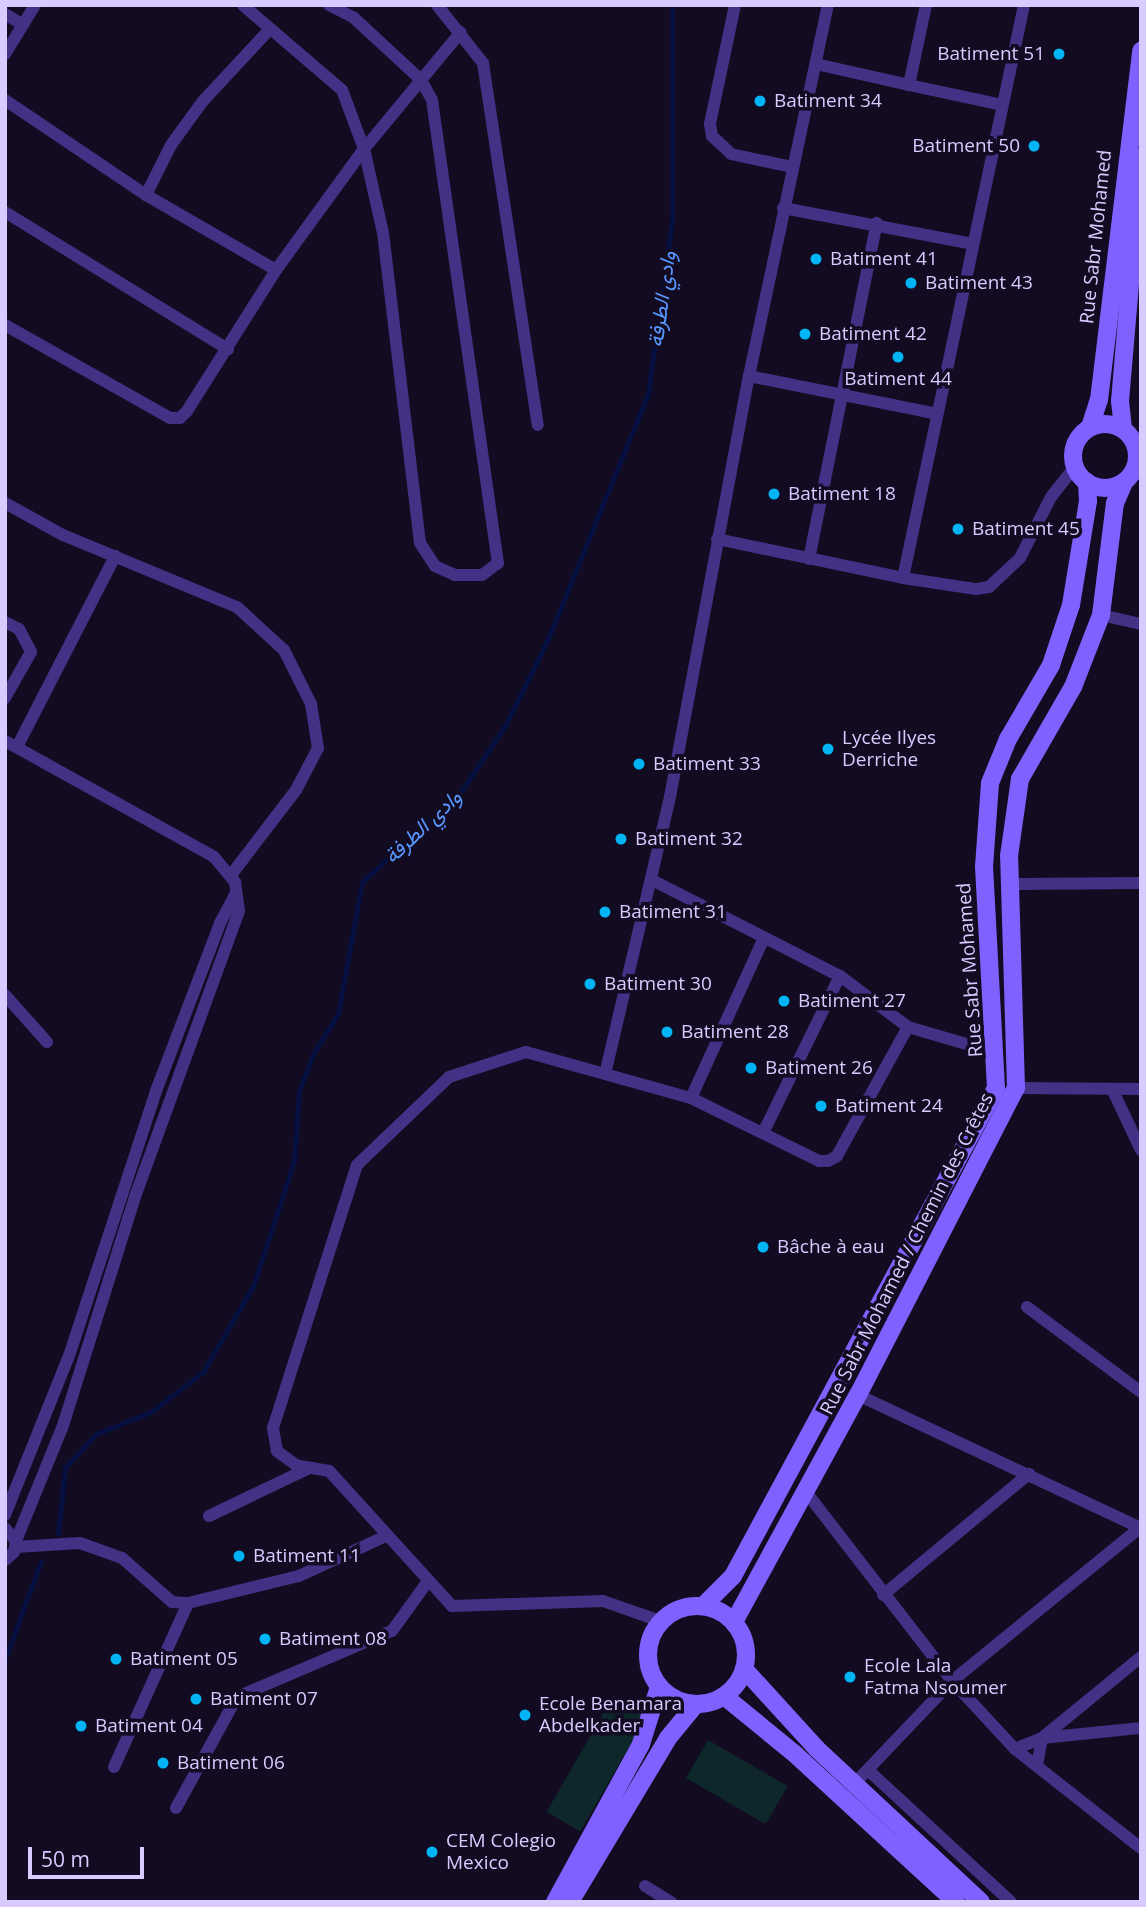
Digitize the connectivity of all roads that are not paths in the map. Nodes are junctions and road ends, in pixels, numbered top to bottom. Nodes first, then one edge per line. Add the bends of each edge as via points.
1 (35, 5) edge
2 (243, 5) edge
3 (329, 5) edge
4 (437, 5) edge
5 (735, 5) edge
6 (828, 5) edge
7 (926, 5) edge
8 (1024, 5) edge
9 (5, 14) edge
10 (23, 26) junction
11 (270, 29) junction
12 (461, 32) junction
13 (1141, 51) edge
14 (5, 54) edge
15 (816, 64) junction
16 (421, 80) junction
17 (909, 85) junction
18 (5, 100) edge
19 (1002, 105) junction
20 (364, 149) junction
21 (1140, 165) edge
22 (792, 167) junction
23 (146, 195) junction
24 (783, 208) junction
25 (5, 212) edge
26 (877, 223) junction
27 (973, 244) junction
28 (276, 270) junction
29 (5, 325) edge
30 (228, 349) junction
31 (749, 376) junction
32 (843, 395) junction
33 (937, 414) junction
34 (538, 425) dead end
35 (1090, 427) junction
36 (1123, 429) junction
37 (1139, 455) edge
38 (1074, 468) junction
39 (1087, 482) junction
40 (1124, 483) junction
41 (5, 503) edge
42 (717, 539) junction
43 (115, 556) junction
44 (808, 559) junction
45 (903, 578) junction
46 (1101, 615) junction
47 (5, 622) edge
48 (1141, 624) edge
49 (5, 698) edge
50 (11, 744) edge
51 (231, 875) junction
52 (652, 880) junction
53 (1141, 883) edge
54 (1010, 884) junction
55 (236, 893) junction
56 (763, 940) junction
57 (839, 976) junction
58 (5, 995) edge
59 (908, 1027) junction
60 (47, 1042) dead end
61 (997, 1053) junction
62 (606, 1070) junction
63 (1016, 1088) junction
64 (1141, 1088) edge
65 (1112, 1089) junction
66 (691, 1098) junction
67 (763, 1133) junction
68 (1141, 1150) edge
69 (1027, 1307) dead end
70 (1141, 1392) edge
71 (858, 1395) junction
72 (309, 1468) junction
73 (1029, 1474) junction
74 (806, 1492) junction
75 (5, 1515) edge
76 (209, 1516) dead end
77 (5, 1528) edge
78 (1141, 1528) edge
79 (386, 1536) junction
80 (16, 1544) junction
81 (5, 1560) edge
82 (428, 1581) junction
83 (883, 1595) junction
84 (188, 1603) junction
85 (703, 1606) junction
86 (660, 1621) junction
87 (734, 1622) junction
88 (1141, 1657) edge
89 (744, 1669) junction
90 (951, 1681) junction
91 (659, 1687) junction
92 (724, 1696) junction
93 (696, 1704) junction
94 (1141, 1728) edge
95 (1042, 1738) junction
96 (1015, 1749) junction
97 (1037, 1766) junction
98 (114, 1767) dead end
99 (868, 1770) junction
100 (854, 1784) junction
101 (176, 1808) dead end
102 (1141, 1848) edge
103 (645, 1886) dead end
104 (555, 1902) edge
105 (570, 1902) edge
106 (671, 1902) edge
107 (956, 1902) edge
108 (981, 1902) edge
109 (1011, 1902) edge

1 - 10 street
2 - 11 street
3 - 16 street via 354,17
4 - 12 street
5 - 22 street via 710,124 712,136 731,154
6 - 15 street
7 - 17 street
8 - 19 street
9 - 10 street
10 - 14 street
11 - 20 street via 342,90
11 - 23 street via 203,101 171,145
12 - 16 street
12 - 34 street via 483,63
13 - 35 main road, Rue Sabr Mohamed via 1099,400
15 - 17 street
15 - 22 street
16 - 20 street
16 - 20 street via 432,100 498,563 482,575 455,575 435,566 420,543 383,233
17 - 19 street
18 - 23 street
19 - 27 street
20 - 28 street
21 - 36 main road via 1120,401
22 - 24 street
23 - 28 street
24 - 26 street
24 - 31 street
25 - 30 street
26 - 27 street
26 - 32 street
27 - 33 street
28 - 30 street
29 - 30 street via 170,418 187,411
31 - 32 street
31 - 42 street
32 - 33 street
32 - 44 street
33 - 45 street
35 - 36 main road via 1106,423
35 - 38 main road via 1075,443
36 - 37 main road
37 - 40 main road
38 - 39 main road
38 - 45 street via 1051,497 1033,538 1000,581 976,589
39 - 40 main road via 1105,488
39 - 61 main road, Rue Sabr Mohamed via 1073,592 1059,641 1051,665 1007,739 990,783 984,867
40 - 46 main road, Rue Sabr Mohamed / Chemin des Crêtes via 1115,503
41 - 43 street
42 - 44 street
42 - 52 street
43 - 50 street
43 - 51 street via 237,607 284,650 311,704 318,748 296,790
44 - 45 street
46 - 48 street
46 - 54 main road, Rue Sabr Mohamed / Chemin des Crêtes via 1073,687 1020,779
47 - 49 street via 19,629 31,652
50 - 51 street via 214,857
51 - 55 street
52 - 56 street
52 - 62 street
53 - 54 street
54 - 63 main road, Rue Sabr Mohamed / Chemin des Crêtes
55 - 75 street via 220,923 156,1091 69,1356
55 - 80 street via 236,928 135,1197 98,1325
56 - 57 street
56 - 66 street
57 - 59 street
57 - 67 street
58 - 60 street
59 - 61 street
59 - 67 street via 837,1156 819,1161
61 - 85 main road, Rue Sabr Mohamed via 996,1088 733,1576
62 - 66 street
62 - 72 street via 526,1052 449,1077 357,1165 273,1428 277,1451
63 - 65 street
63 - 71 main road, Rue Sabr Mohamed / Chemin des Crêtes
64 - 65 street
65 - 68 street
66 - 67 street
69 - 70 street
71 - 73 street
71 - 74 main road, Rue Sabr Mohamed / Chemin des Crêtes
72 - 76 street
72 - 79 street via 329,1471
73 - 78 street
73 - 83 street
74 - 83 street
74 - 87 main road, Rue Sabr Mohamed / Chemin des Crêtes
77 - 80 street
78 - 90 street
79 - 82 street
79 - 84 street via 299,1576
80 - 81 street
80 - 84 street via 80,1543 122,1559 172,1602
82 - 86 street via 452,1606 603,1601
82 - 101 street via 392,1631 237,1697
83 - 90 street
84 - 98 street
85 - 86 main road via 687,1606
85 - 87 main road
86 - 91 main road via 647,1651
87 - 89 main road via 746,1650
88 - 95 street
89 - 92 main road
89 - 100 main road
90 - 96 street
90 - 99 street
91 - 93 main road via 678,1700
91 - 104 main road via 641,1744
92 - 93 main road
92 - 107 main road via 796,1755
93 - 105 main road via 668,1738
94 - 95 street
95 - 96 street
95 - 97 street
96 - 97 street
97 - 102 street
99 - 100 street
99 - 109 street
100 - 108 main road
103 - 106 street

